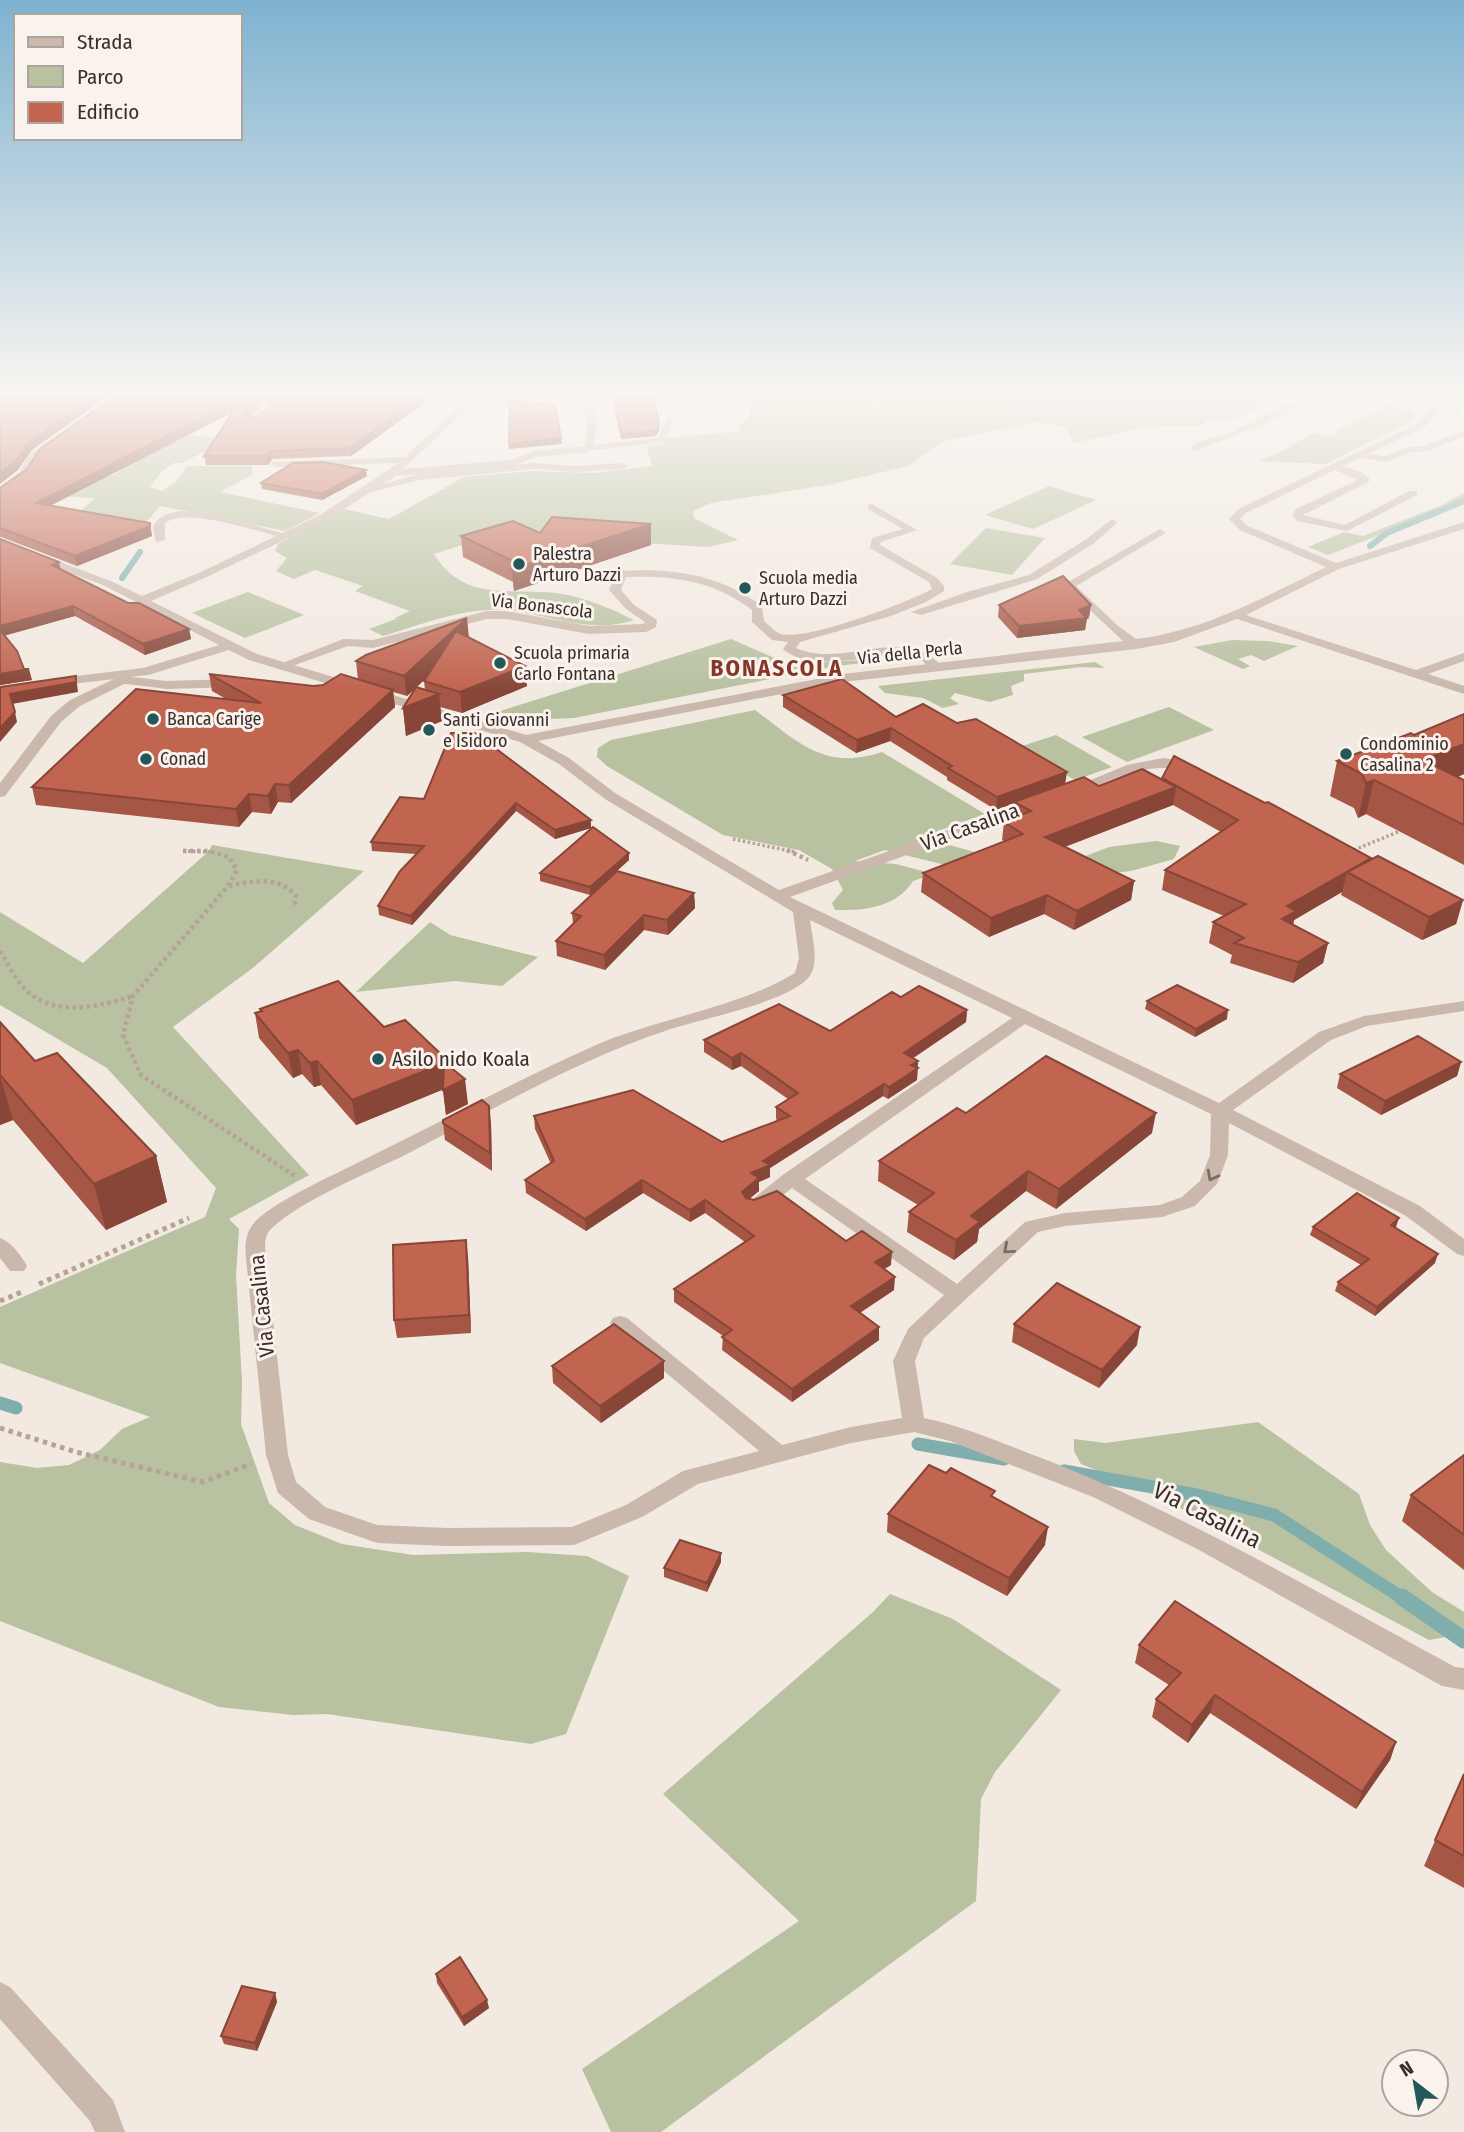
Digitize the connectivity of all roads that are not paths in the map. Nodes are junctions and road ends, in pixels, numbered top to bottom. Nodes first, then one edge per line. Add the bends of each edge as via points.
1 (364, 491) edge
2 (1283, 491) edge
3 (1341, 491) edge
4 (1413, 493) dead end
5 (872, 507) dead end
6 (1112, 522) dead end
7 (1464, 525) edge
8 (1160, 533) dead end
9 (288, 536) junction
10 (160, 540) dead end
11 (0, 542) edge
12 (1335, 567) junction
13 (142, 600) junction
14 (1236, 615) junction
15 (833, 629) junction
16 (796, 639) junction
17 (1136, 645) junction
18 (228, 646) junction
19 (1464, 657) edge
20 (281, 666) junction
21 (936, 667) junction
22 (144, 672) junction
23 (1417, 674) junction
24 (123, 680) junction
25 (250, 683) edge
26 (341, 683) junction
27 (39, 685) edge
28 (1464, 690) edge
29 (324, 692) edge
30 (525, 738) junction
31 (1210, 776) edge
32 (0, 793) edge
33 (778, 896) junction
34 (801, 910) junction
35 (1464, 1006) edge
36 (1024, 1017) junction
37 (1220, 1111) junction
38 (791, 1178) junction
39 (755, 1205) edge
40 (0, 1245) edge
41 (1462, 1246) edge
42 (17, 1266) dead end
43 (958, 1295) junction
44 (620, 1323) dead end
45 (914, 1424) junction
46 (778, 1454) junction
47 (1464, 1679) edge
48 (0, 1997) edge
49 (110, 2132) edge

1 - 9 street
2 - 12 street via 1234,519 1244,528
3 - 4 street via 1297,515 1347,527
5 - 15 street via 912,530 876,540 874,546 933,580 938,591 920,602
6 - 15 street via 1033,577 864,630
7 - 12 street, Via della Perla
8 - 17 street via 1069,585
9 - 10 street via 177,515 158,526
9 - 13 street
11 - 13 street
12 - 14 street, Via della Perla
13 - 18 street
14 - 17 street, Via della Perla via 1206,628
14 - 23 street
15 - 16 street
16 - 20 street, Via Bonascola via 776,637 758,622 758,608 720,585 693,577 622,574 615,590 652,621 646,628 589,630 487,615 373,644 347,642
16 - 21 street via 789,649 797,655 899,650 924,656
17 - 21 street, Via della Perla
18 - 20 street
18 - 22 street
19 - 23 street
20 - 26 street
21 - 30 street, Via della Perla via 844,678
22 - 24 street
22 - 27 street
23 - 28 street
24 - 25 street via 167,685
24 - 32 street via 75,703 55,719
26 - 29 street
26 - 30 street
30 - 33 street via 565,761 610,796
31 - 33 street, Via Casalina via 1185,764 1146,764
33 - 34 street
34 - 36 street
34 - 46 street, Via Casalina via 807,958 802,975 782,988 602,1049 333,1183 279,1213 261,1227 255,1241 277,1455 286,1487 317,1513 377,1534 574,1536 634,1511 691,1477
35 - 37 street via 1364,1021 1325,1036
36 - 37 street
36 - 38 street
37 - 41 street via 1384,1195
37 -> 43 street via 1221,1156 1211,1182 1194,1199 1167,1211 1055,1220 1032,1227
38 - 39 street
38 - 43 street
40 - 42 street
43 - 45 street via 915,1334 904,1360
44 - 46 street
45 - 46 street, Via Casalina
45 - 47 street, Via Casalina via 954,1433 1101,1491 1207,1543 1451,1678
48 - 49 street via 102,2110

